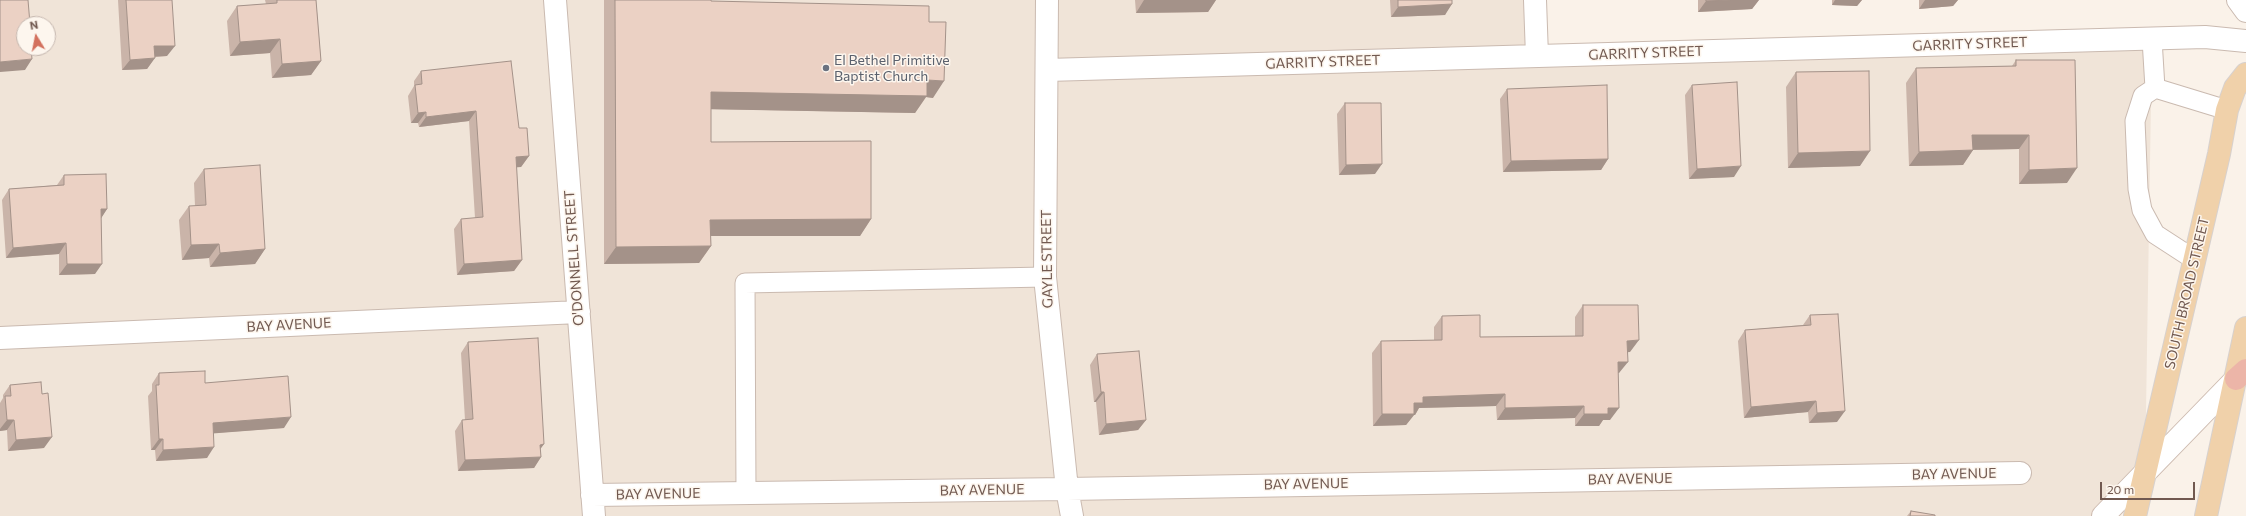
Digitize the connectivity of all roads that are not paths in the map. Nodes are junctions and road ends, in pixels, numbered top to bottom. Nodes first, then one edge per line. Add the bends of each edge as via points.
1 (555, 0) edge
2 (1047, 0) edge
3 (1535, 0) edge
4 (2238, 0) edge
5 (2246, 11) edge
6 (2152, 39) junction
7 (2246, 41) edge
8 (1537, 56) junction
9 (1047, 70) junction
10 (2246, 74) edge
11 (2155, 88) junction
12 (2227, 110) junction
13 (2195, 260) junction
14 (1045, 277) junction
15 (579, 312) junction
16 (2246, 328) edge
17 (0, 338) edge
18 (2241, 375) edge
19 (2145, 472) junction
20 (2020, 473) dead end
21 (1067, 489) junction
22 (746, 493) junction
23 (593, 506) edge
24 (1072, 516) edge
25 (2103, 516) edge
26 (2135, 516) edge
27 (2206, 516) edge

1 - 15 street, O'DONNELL STREET
2 - 9 street, GAYLE STREET
3 - 8 street
4 - 5 street
6 - 7 street, GARRITY STREET via 2205,37
6 - 8 street, GARRITY STREET
6 - 11 lane
8 - 9 street, GARRITY STREET
9 - 14 street, GAYLE STREET
10 - 12 main road, SOUTH BROAD STREET via 2234,88
11 - 12 lane
11 - 13 lane via 2143,96 2135,121 2138,189 2142,210 2155,234
12 - 13 main road, SOUTH BROAD STREET
13 - 19 main road, SOUTH BROAD STREET
14 - 21 street, GAYLE STREET
14 - 22 lane via 744,283
15 - 17 street, BAY AVENUE
15 - 23 street, O'DONNELL STREET
16 - 18 main road
18 - 19 street
18 - 27 main road
19 - 25 street
19 - 26 main road, SOUTH BROAD STREET
20 - 21 street, BAY AVENUE
21 - 22 street, BAY AVENUE
21 - 24 street, GAYLE STREET
22 - 23 street, BAY AVENUE

